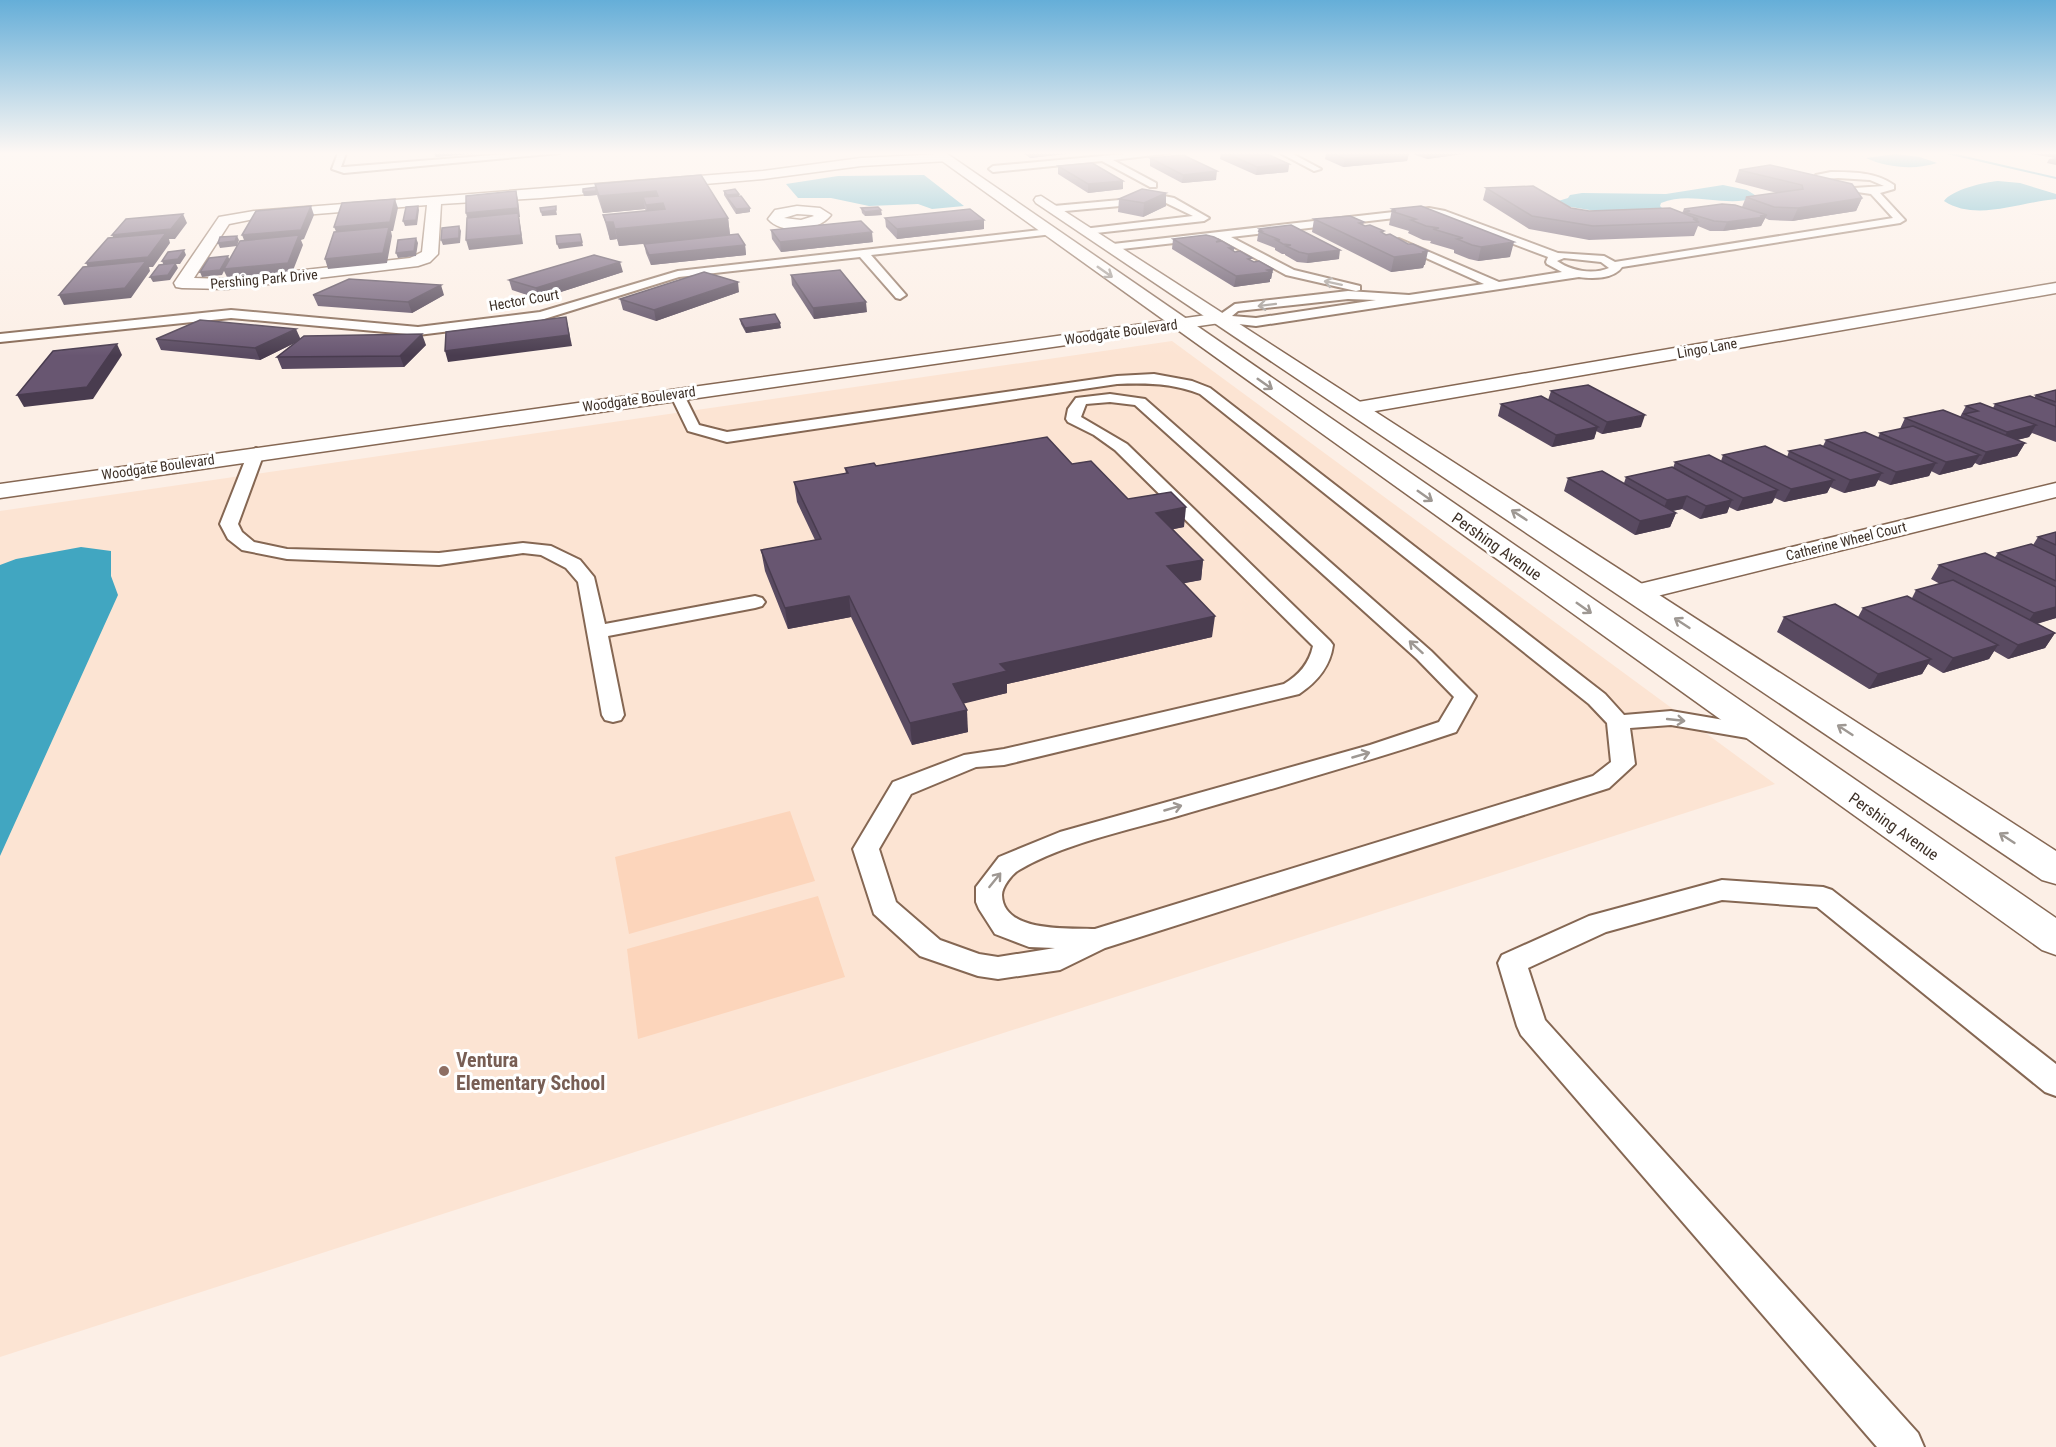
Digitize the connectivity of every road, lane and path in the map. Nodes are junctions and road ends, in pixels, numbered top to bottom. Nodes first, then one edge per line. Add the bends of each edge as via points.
1 (1051, 220) edge
2 (224, 221) edge
3 (432, 221) edge
4 (1048, 221) edge
5 (1053, 221) edge
6 (1181, 221) edge
7 (1338, 221) edge
8 (1353, 221) edge
9 (1462, 221) edge
10 (1897, 221) edge
11 (1370, 229) edge
12 (1087, 231) junction
13 (1220, 235) junction
14 (1391, 238) edge
15 (1113, 247) junction
16 (863, 253) junction
17 (1556, 256) junction
18 (1616, 265) junction
19 (1581, 273) junction
20 (1496, 285) junction
21 (2056, 288) edge
22 (900, 295) dead end
23 (1410, 299) junction
24 (1221, 318) junction
25 (1180, 324) junction
26 (0, 338) edge
27 (677, 394) junction
28 (1005, 396) junction
29 (1065, 406) junction
30 (1358, 408) junction
31 (256, 453) junction
32 (57, 481) junction
33 (0, 486) edge
34 (2056, 490) edge
35 (0, 491) edge
36 (1637, 593) junction
37 (754, 602) dead end
38 (597, 632) junction
39 (612, 715) dead end
40 (1618, 722) junction
41 (1764, 734) junction
42 (2056, 870) edge
43 (2056, 939) edge
44 (1095, 940) junction
45 (2056, 1082) edge
46 (1904, 1447) edge

1 -> 25 street, Pershing Avenue
2 - 3 street, Pershing Park Drive via 182,283 244,282 412,263 430,254
4 - 16 lane, Hector Court
5 - 12 street, Pershing Avenue
6 - 12 lane, Hector Court
7 - 13 lane
8 - 11 lane
9 - 17 lane
10 - 18 lane
12 - 15 street, Pershing Avenue
13 - 15 lane
23 -> 13 lane via 1290,273
14 - 20 lane
15 - 24 street, Pershing Avenue
16 - 22 lane
16 - 26 lane, Hector Court via 678,274 541,316 418,331 231,314
17 - 18 lane via 1583,255
17 - 19 lane via 1551,262 1554,265
18 - 19 lane via 1610,272
19 - 20 lane
20 - 23 lane
21 - 30 street, Lingo Lane
23 - 24 lane via 1348,295 1235,308
24 - 25 street, Woodgate Boulevard
24 - 30 street, Pershing Avenue
25 - 27 street, Woodgate Boulevard
25 -> 41 street, Pershing Avenue
27 - 28 lane via 693,428 727,437
27 - 31 street, Woodgate Boulevard
28 - 29 lane
28 - 40 lane via 1154,378 1205,391 1597,699
44 -> 29 lane via 1029,936 1005,926 989,902 989,887 1008,864 1069,838 1448,727 1465,696 1140,402 1096,398
29 - 44 lane via 1073,419 1121,447 1323,645 1322,656 1306,680 1291,689 1004,757 972,760 902,788 866,849 884,907 930,948 998,968 1060,959
36 -> 30 street, Pershing Avenue
31 - 32 street, Woodgate Boulevard
31 - 38 lane via 229,524 234,535 248,546 287,554 412,559 523,548 545,550 573,564 587,581
32 - 33 street, Woodgate Boulevard
32 - 35 street, Woodgate Boulevard
34 - 36 street, Catherine Wheel Court
42 -> 36 street, Pershing Avenue
37 - 38 lane
38 - 39 lane
40 -> 41 lane via 1671,718
40 - 44 lane via 1623,764 1601,782
41 - 43 street, Pershing Avenue
45 - 46 lane via 1823,897 1722,890 1599,923 1512,963 1532,1026

